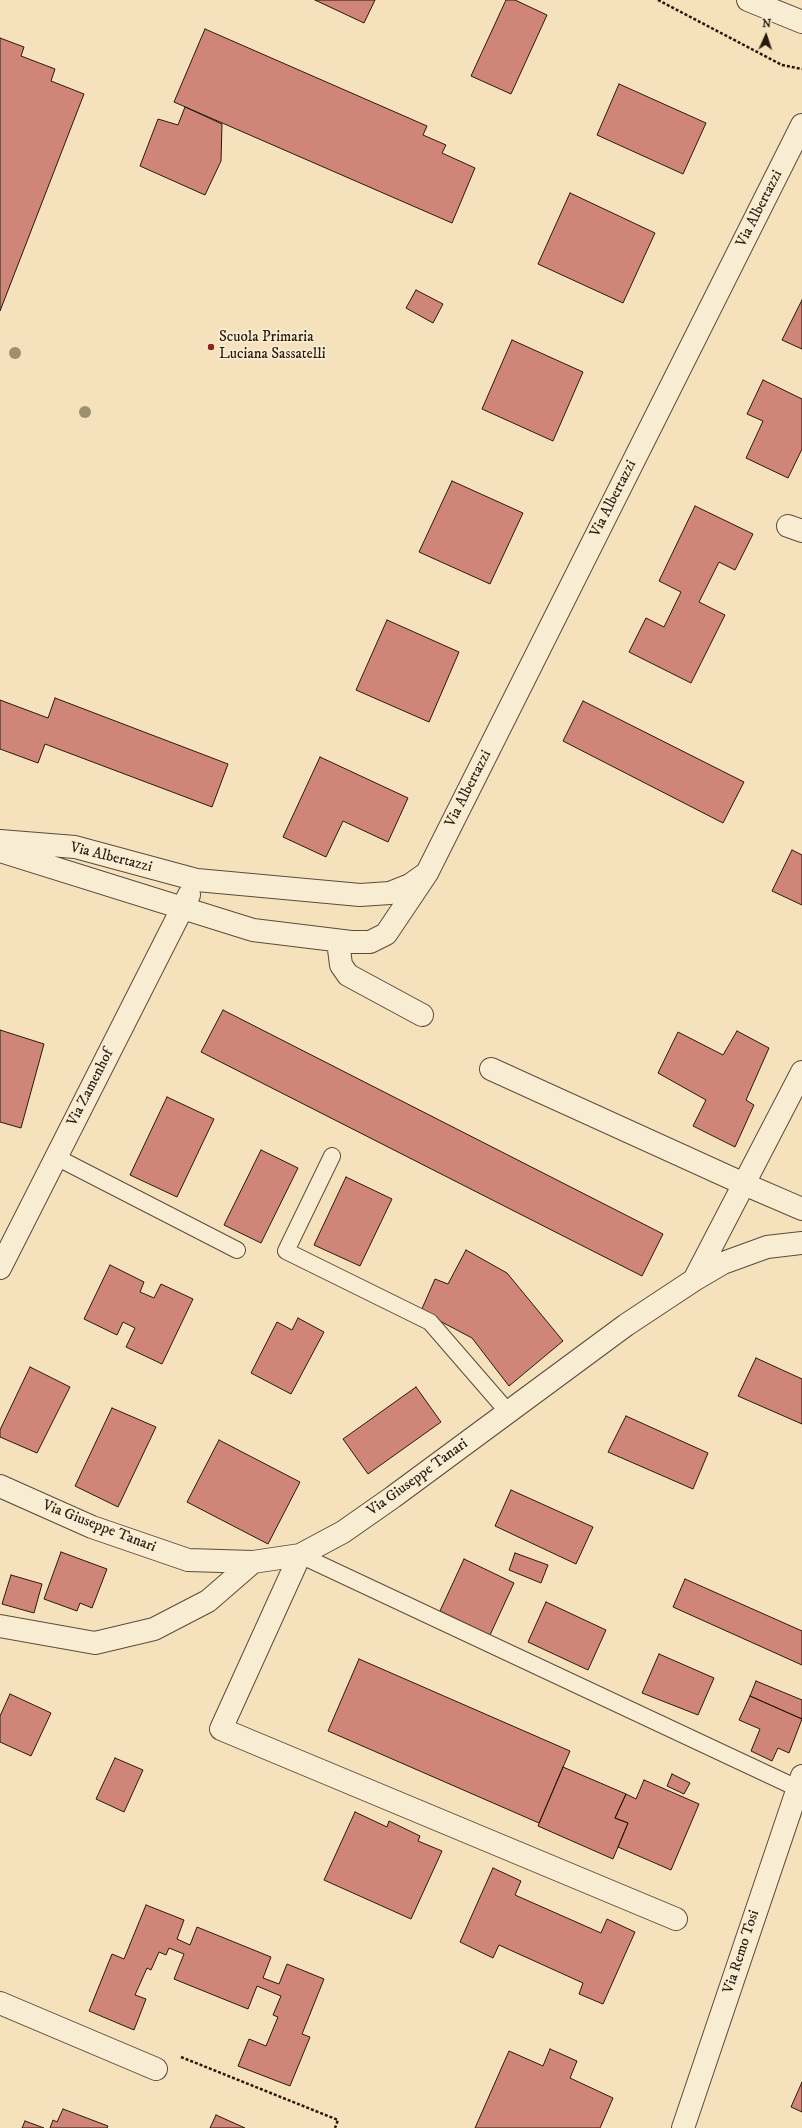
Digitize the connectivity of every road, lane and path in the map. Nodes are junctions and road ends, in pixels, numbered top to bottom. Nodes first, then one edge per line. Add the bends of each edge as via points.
1 (658, 0) edge
2 (748, 0) edge
3 (802, 22) edge
4 (802, 69) edge
5 (802, 125) edge
6 (0, 841) edge
7 (0, 851) edge
8 (427, 873) junction
9 (197, 880) junction
10 (182, 908) junction
11 (338, 941) junction
12 (422, 1014) dead end
13 (491, 1069) dead end
14 (802, 1072) edge
15 (332, 1156) dead end
16 (56, 1157) junction
17 (744, 1184) junction
18 (802, 1209) edge
19 (802, 1243) edge
20 (237, 1250) dead end
21 (0, 1268) edge
22 (694, 1280) junction
23 (508, 1412) junction
24 (0, 1486) edge
25 (300, 1555) junction
26 (253, 1562) junction
27 (0, 1626) edge
28 (800, 1782) edge
29 (676, 1919) dead end
30 (0, 2003) edge
31 (156, 2068) joint
32 (335, 2128) edge
33 (683, 2128) edge

1 - 4 path via 782,65
2 - 3 street
5 - 8 street, Via Albertazzi
6 - 9 street, Via Albertazzi via 75,846
7 - 10 street, Via Albertazzi
8 - 9 street, Via Albertazzi via 410,885 390,893 360,895
8 - 11 street, Via Albertazzi via 386,934 370,942
9 - 10 street
10 - 11 street, Via Albertazzi via 253,930
10 - 16 street, Via Zamenhof
11 - 12 street via 340,965 348,975
13 - 17 street
14 - 17 street
15 - 23 lane via 286,1251 430,1322
16 - 20 lane
16 - 21 street, Via Zamenhof
17 - 18 street
17 - 22 street
19 - 22 street, Via Giuseppe Tanari via 767,1247 723,1263
22 - 23 street, Via Giuseppe Tanari via 626,1325
23 - 25 street, Via Giuseppe Tanari via 343,1532
24 - 26 street, Via Giuseppe Tanari via 92,1527 188,1560
25 - 26 street, Via Giuseppe Tanari
25 - 28 lane
25 - 29 street via 221,1728
26 - 27 street via 208,1601 154,1630 95,1643
28 - 33 street, Via Remo Tosi
30 - 31 street
31 - 32 path via 162,2050 338,2120

